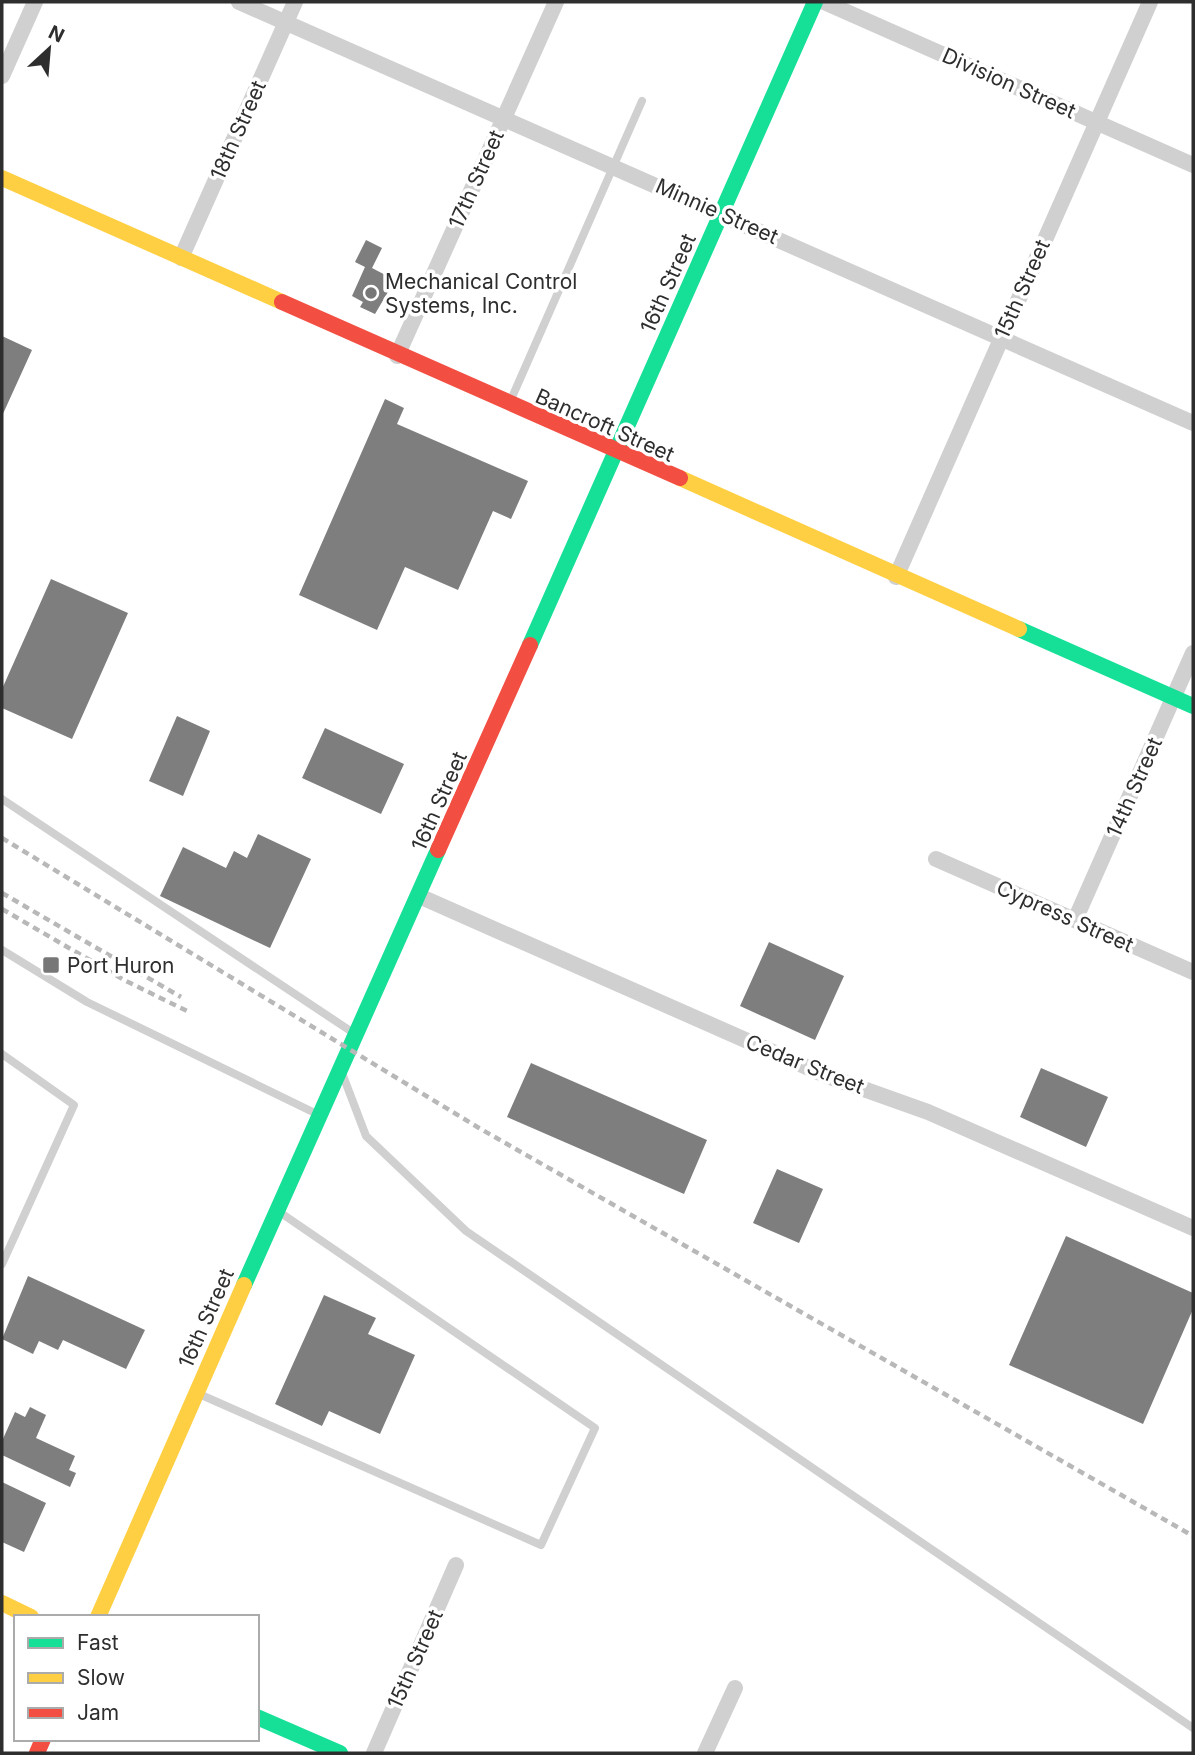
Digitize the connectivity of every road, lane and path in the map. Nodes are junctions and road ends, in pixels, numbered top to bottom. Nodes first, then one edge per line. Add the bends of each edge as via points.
1 (35, 2) edge
2 (239, 2) edge
3 (295, 2) edge
4 (555, 2) edge
5 (815, 2) edge
6 (824, 2) edge
7 (1150, 2) edge
8 (286, 23) junction
9 (2, 76) edge
10 (642, 101) dead end
11 (504, 117) junction
12 (1096, 122) junction
13 (1193, 165) edge
14 (614, 166) junction
15 (2, 178) edge
16 (721, 214) junction
17 (181, 258) junction
18 (1001, 337) junction
19 (397, 356) junction
20 (509, 405) junction
21 (1193, 423) edge
22 (616, 452) junction
23 (896, 577) junction
24 (1193, 653) edge
25 (1174, 698) junction
26 (1193, 706) edge
27 (2, 799) edge
28 (936, 859) dead end
29 (419, 896) junction
30 (1075, 920) junction
31 (2, 950) edge
32 (1193, 972) edge
33 (357, 1035) junction
34 (2, 1054) edge
35 (341, 1070) junction
36 (320, 1115) junction
37 (276, 1210) junction
38 (1193, 1228) edge
39 (2, 1264) edge
40 (196, 1393) junction
41 (456, 1565) dead end
42 (2, 1604) edge
43 (27, 1615) edge
44 (99, 1615) edge
45 (735, 1688) dead end
46 (259, 1718) edge
47 (1193, 1728) edge
48 (341, 1753) edge
49 (374, 1753) edge
50 (705, 1753) edge

1 - 9 street
2 - 8 street, Minnie Street
3 - 8 street, 18th Street
4 - 11 street, 17th Street
5 - 16 street, 16th Street
6 - 12 street, Division Street
7 - 12 street, 15th Street
8 - 11 street, Minnie Street
8 - 17 street, 18th Street
10 - 14 lane
11 - 14 street, Minnie Street
11 - 19 street, 17th Street
12 - 13 street, Division Street
12 - 18 street, 15th Street
14 - 16 street, Minnie Street
14 - 20 lane
15 - 17 street, Bancroft Street
16 - 18 street, Minnie Street
16 - 22 street, 16th Street
17 - 19 street, Bancroft Street
18 - 21 street, Minnie Street
18 - 23 street, 15th Street
19 - 20 street, Bancroft Street
20 - 22 street, Bancroft Street
22 - 23 street, Bancroft Street
22 - 29 street, 16th Street
23 - 25 street, Bancroft Street
24 - 25 street, 14th Street
25 - 26 street, Bancroft Street
25 - 30 street, 14th Street
27 - 33 lane
28 - 30 street, Cypress Street
29 - 33 street, 16th Street
29 - 38 street, Cedar Street via 827,1076 928,1112
30 - 32 street, Cypress Street
31 - 36 lane via 87,1002
33 - 35 street, 16th Street
34 - 39 lane via 74,1105
35 - 36 street, 16th Street
35 - 47 lane via 366,1136 466,1231
36 - 37 street, 16th Street
37 - 40 street, 16th Street
37 - 40 lane via 595,1428 541,1545
40 - 44 street, 16th Street
41 - 49 street, 15th Street
42 - 43 street
45 - 50 street
46 - 48 street

